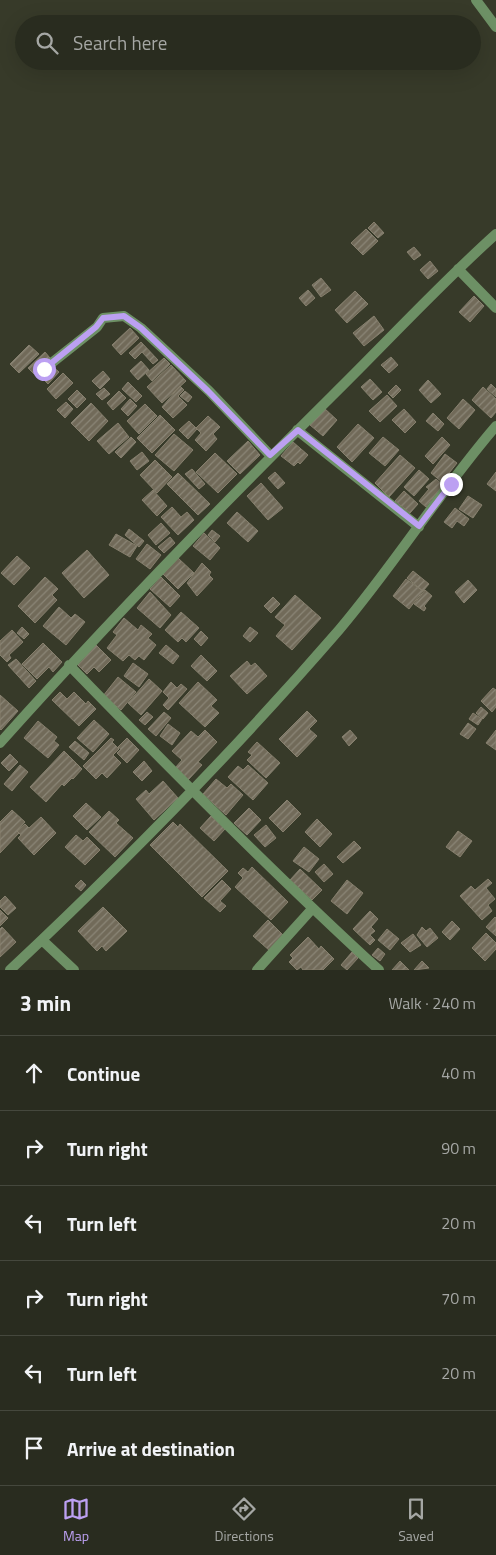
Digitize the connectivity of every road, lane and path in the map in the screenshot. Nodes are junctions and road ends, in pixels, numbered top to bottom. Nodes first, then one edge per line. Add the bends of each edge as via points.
1 (476, 0) edge
2 (496, 27) edge
3 (496, 234) edge
4 (458, 269) junction
5 (496, 308) edge
6 (44, 369) dead end
7 (496, 426) edge
8 (298, 430) junction
9 (270, 455) junction
10 (419, 526) junction
11 (69, 666) junction
12 (0, 743) edge
13 (192, 791) junction
14 (312, 908) junction
15 (42, 940) junction
16 (10, 970) edge
17 (74, 970) edge
18 (258, 970) edge
19 (379, 970) edge

1 - 2 street
3 - 4 street
4 - 5 street
4 - 8 street
6 - 9 street via 103,318 124,316 208,391
7 - 10 street
8 - 9 street
8 - 10 street
9 - 11 street
10 - 13 street via 338,630
11 - 12 street
11 - 13 street
13 - 14 street
13 - 15 street
14 - 18 street
14 - 19 street
15 - 16 street
15 - 17 street

